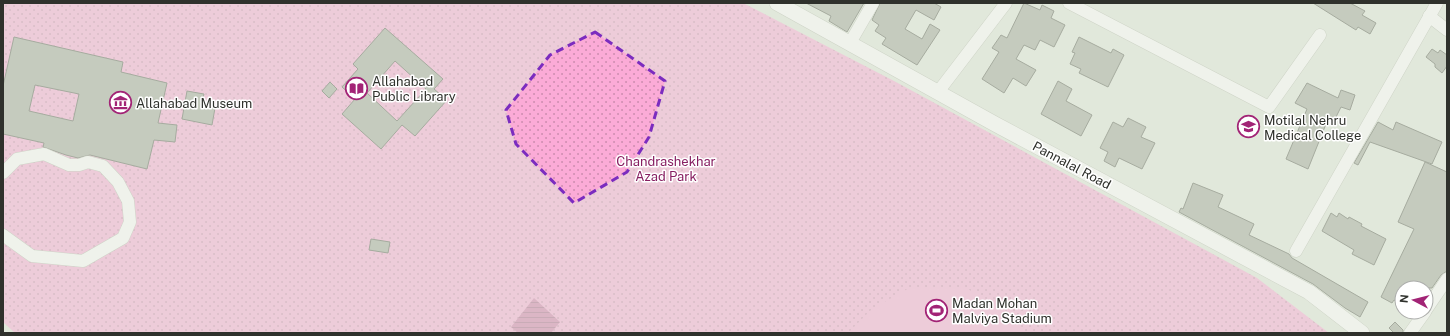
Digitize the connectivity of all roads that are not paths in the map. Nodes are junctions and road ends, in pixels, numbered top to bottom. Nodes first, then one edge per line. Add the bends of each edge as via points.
1 (777, 3) edge
2 (873, 3) edge
3 (1006, 3) edge
4 (1069, 3) edge
5 (1437, 3) edge
6 (794, 7) edge
7 (1429, 16) junction
8 (1447, 30) edge
9 (1320, 35) dead end
10 (850, 43) junction
11 (938, 92) junction
12 (3, 174) edge
13 (3, 235) edge
14 (1296, 251) dead end
15 (1447, 279) edge
16 (1434, 298) edge
17 (1419, 320) edge
18 (1362, 333) edge
19 (1410, 333) edge

1 - 6 street, Pannalal Road
2 - 10 street
3 - 11 street
4 - 9 street via 1269,107
5 - 7 street
6 - 10 street, Pannalal Road
7 - 8 street
7 - 14 street
10 - 11 street, Pannalal Road
11 - 18 street, Pannalal Road via 1309,292
12 - 13 street via 17,160 44,154 69,166 88,162 103,166 118,182 128,201 130,222 122,238 83,261 32,256
15 - 16 street
17 - 19 street

